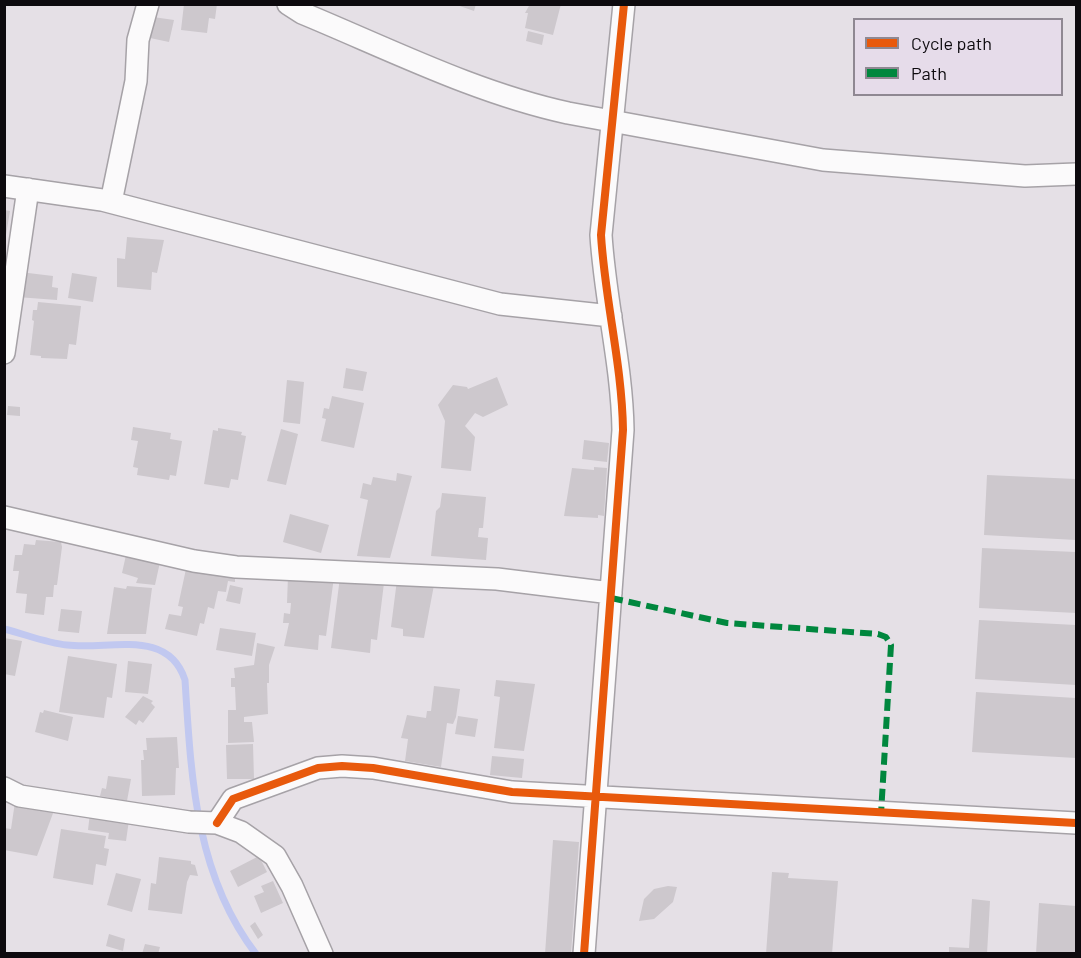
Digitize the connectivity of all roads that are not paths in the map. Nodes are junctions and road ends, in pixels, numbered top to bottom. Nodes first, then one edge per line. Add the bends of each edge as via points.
1 (148, 4) edge
2 (288, 4) edge
3 (624, 4) edge
4 (613, 121) junction
5 (1077, 174) edge
6 (4, 186) edge
7 (28, 189) junction
8 (111, 202) junction
9 (611, 316) junction
10 (4, 353) edge
11 (5, 520) edge
12 (611, 593) junction
13 (4, 788) edge
14 (596, 798) junction
15 (204, 822) junction
16 (1077, 824) edge
17 (322, 954) edge
18 (584, 954) edge

1 - 8 street via 138,40 135,81
2 - 4 street via 534,106
3 - 4 street
4 - 5 street via 823,160 1025,176
4 - 9 street via 602,235
6 - 7 street
7 - 8 street
7 - 10 street
8 - 9 street via 500,304
9 - 12 street via 623,397
11 - 12 street via 236,567 497,579
12 - 14 street
13 - 15 street via 20,795
14 - 15 street via 512,792 342,766 318,768 233,799
14 - 16 street
14 - 18 street
15 - 17 street via 241,832 275,856

